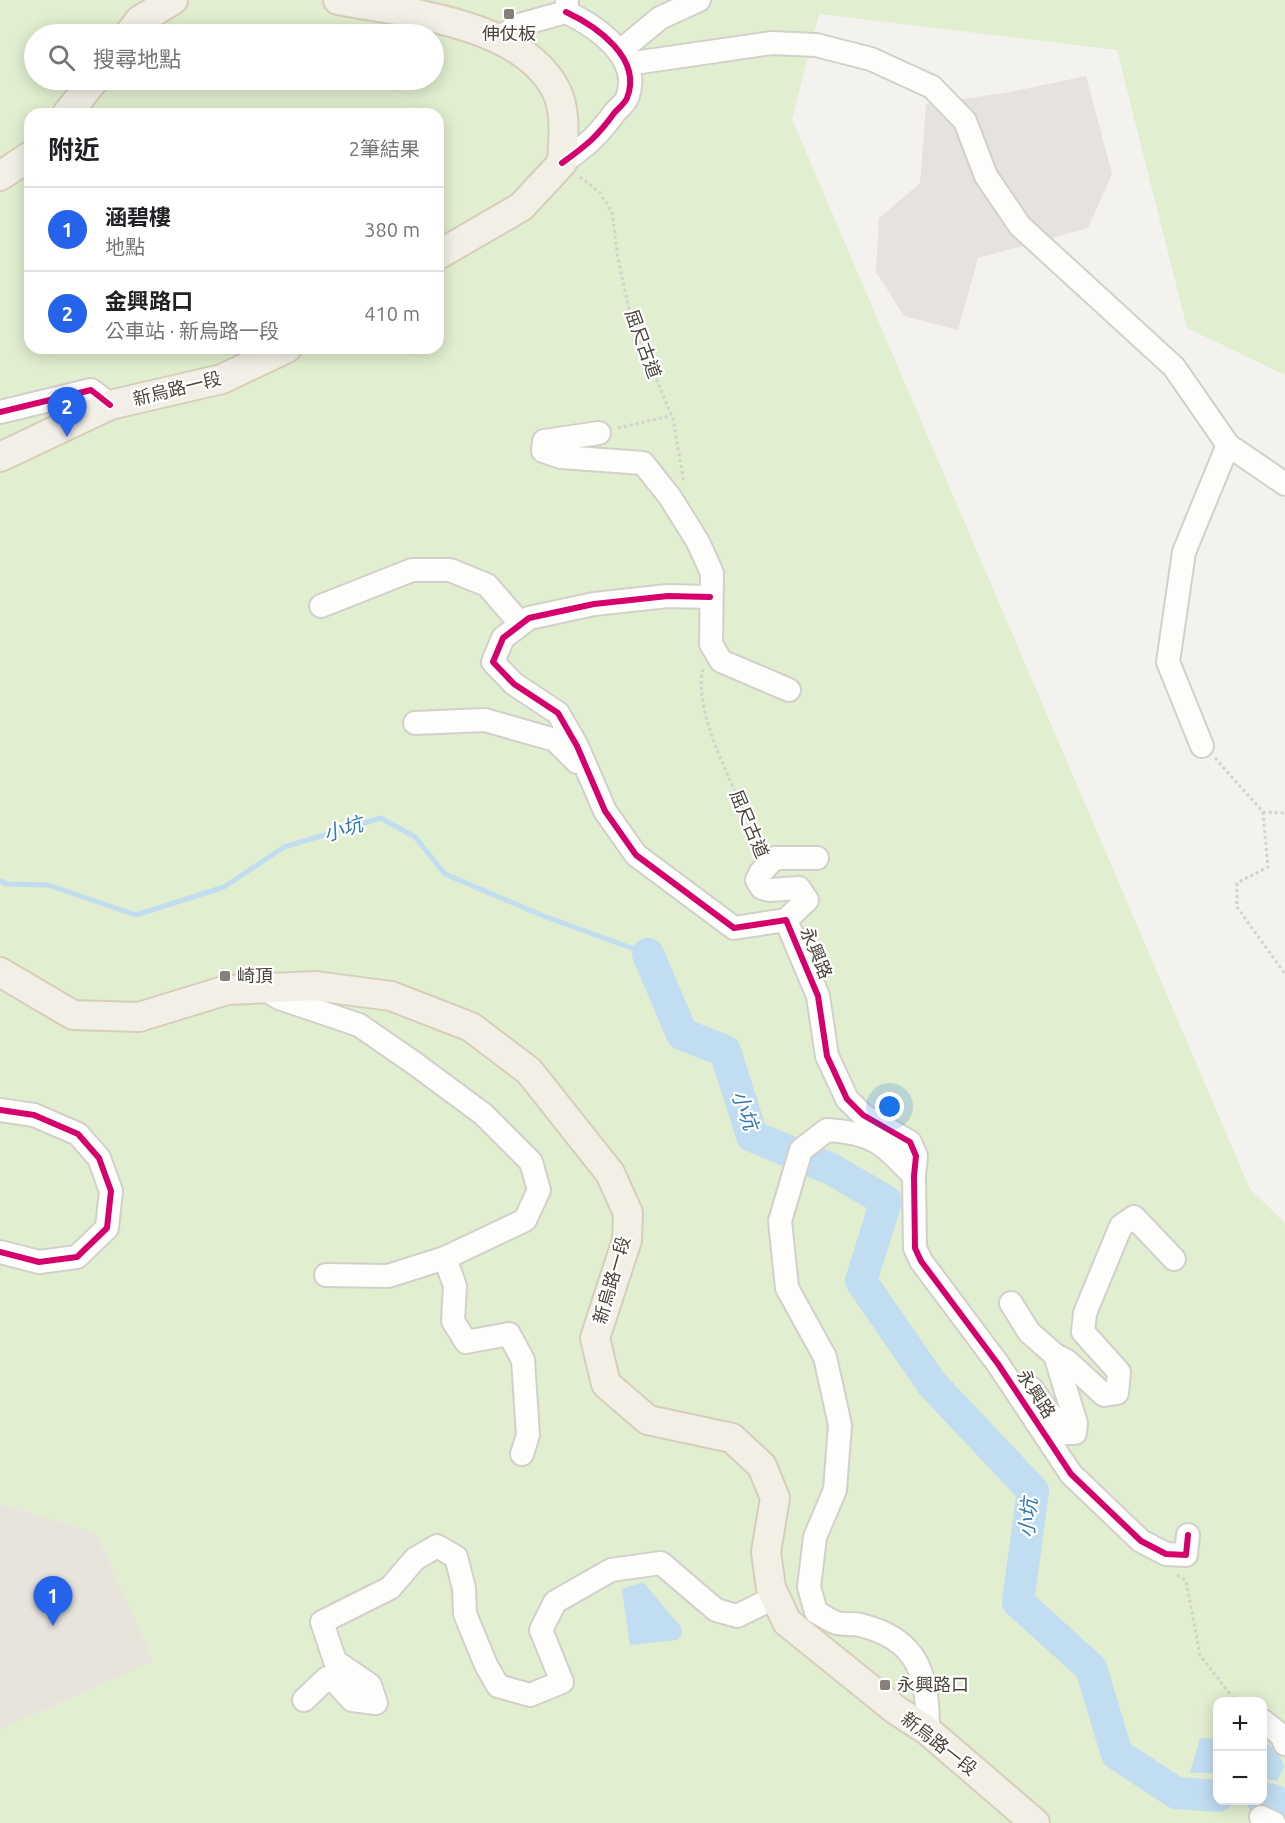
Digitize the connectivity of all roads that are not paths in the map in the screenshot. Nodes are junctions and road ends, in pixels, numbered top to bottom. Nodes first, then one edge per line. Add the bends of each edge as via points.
1 (173, 0) edge
2 (338, 0) edge
3 (699, 0) edge
4 (566, 6) edge
5 (137, 24) edge
6 (497, 39) junction
7 (623, 58) junction
8 (86, 90) edge
9 (72, 108) edge
10 (24, 160) edge
11 (562, 163) junction
12 (0, 176) edge
13 (444, 252) edge
14 (274, 354) edge
15 (110, 405) junction
16 (0, 412) edge
17 (599, 433) road end
18 (1228, 445) junction
19 (0, 457) edge
20 (1285, 484) edge
21 (710, 597) junction
22 (321, 606) dead end
23 (520, 623) junction
24 (789, 690) dead end
25 (415, 723) dead end
26 (1202, 746) road end
27 (586, 771) junction
28 (817, 858) dead end
29 (786, 920) junction
30 (0, 972) edge
31 (263, 988) junction
32 (0, 1110) edge
33 (914, 1176) junction
34 (0, 1252) edge
35 (445, 1258) junction
36 (1174, 1259) dead end
37 (326, 1275) dead end
38 (1011, 1303) dead end
39 (1055, 1355) junction
40 (998, 1364) junction
41 (522, 1454) dead end
42 (1188, 1535) dead end
43 (776, 1597) junction
44 (304, 1700) dead end
45 (1267, 1724) edge
46 (927, 1731) junction
47 (1285, 1744) edge
48 (1035, 1823) edge

1 - 5 main road
2 - 6 main road via 453,23
3 - 7 street via 660,18
4 - 6 street via 519,24
4 - 7 street via 592,24
6 - 11 main road via 536,63 557,91 563,120
7 - 11 street via 629,75 627,98 593,142
7 - 18 street via 772,43 816,45 871,59 932,87 965,121 986,176 1020,226 1174,367
8 - 9 main road
10 - 12 main road
11 - 13 main road via 521,207
14 - 15 main road, 新烏路一段 via 222,379
15 - 16 street via 91,390
15 - 19 main road, 新烏路一段
17 - 21 street via 544,441 543,451 561,457 643,463 670,496 698,542 712,573
18 - 20 street
18 - 26 street via 1184,552 1168,662
21 - 23 street, 永興路 via 668,596 594,604
21 - 24 street via 711,644 721,661
22 - 23 street via 412,570 450,570 487,585
23 - 27 street, 永興路 via 502,638 493,662 514,684 558,713
25 - 27 street via 485,720 555,740
27 - 29 street, 永興路 via 605,811 636,855 699,904 734,928
28 - 29 street via 775,858 757,880 769,890 799,888 807,900
29 - 33 street, 永興路 via 818,996 827,1056 847,1099 862,1115 910,1142 916,1156
30 - 31 main road, 新烏路一段 via 73,1015 139,1017 227,990
31 - 35 street via 279,998 358,1025 483,1114 531,1162 539,1190 525,1220
31 - 43 main road, 新烏路一段 via 315,986 391,996 471,1027 529,1071 610,1173 628,1213 627,1240 595,1338 606,1384 648,1420 732,1438 762,1466 775,1498 766,1552
32 - 34 street via 34,1115 78,1134 99,1158 111,1191 107,1228 77,1257 39,1262
33 - 40 street, 永興路 via 915,1248
33 - 46 street via 882,1143 853,1131 827,1130 801,1150 780,1221 787,1288 825,1357 840,1425 835,1490 815,1537 809,1587 816,1612 836,1623 860,1625 899,1641 921,1667 928,1700
35 - 37 street via 388,1276
35 - 41 street via 455,1286 453,1321 466,1342 509,1334 523,1360 528,1435
36 - 39 street via 1134,1217 1121,1226 1085,1313 1083,1332 1119,1372 1117,1393 1104,1395
38 - 39 street via 1029,1332
39 - 40 street via 1076,1423 1075,1433 1064,1433 1018,1370
40 - 42 street, 永興路 via 1071,1474 1141,1541 1166,1554 1186,1555
43 - 44 street via 737,1616 716,1610 661,1563 611,1570 555,1602 541,1630 562,1682 530,1695 498,1686 465,1614 464,1588 456,1557 437,1546 415,1559 390,1588 322,1622 335,1661 370,1686 376,1703 352,1700 333,1679 327,1678
43 - 46 main road, 新烏路一段 via 787,1622
45 - 47 street via 1282,1736
46 - 48 main road, 新烏路一段

